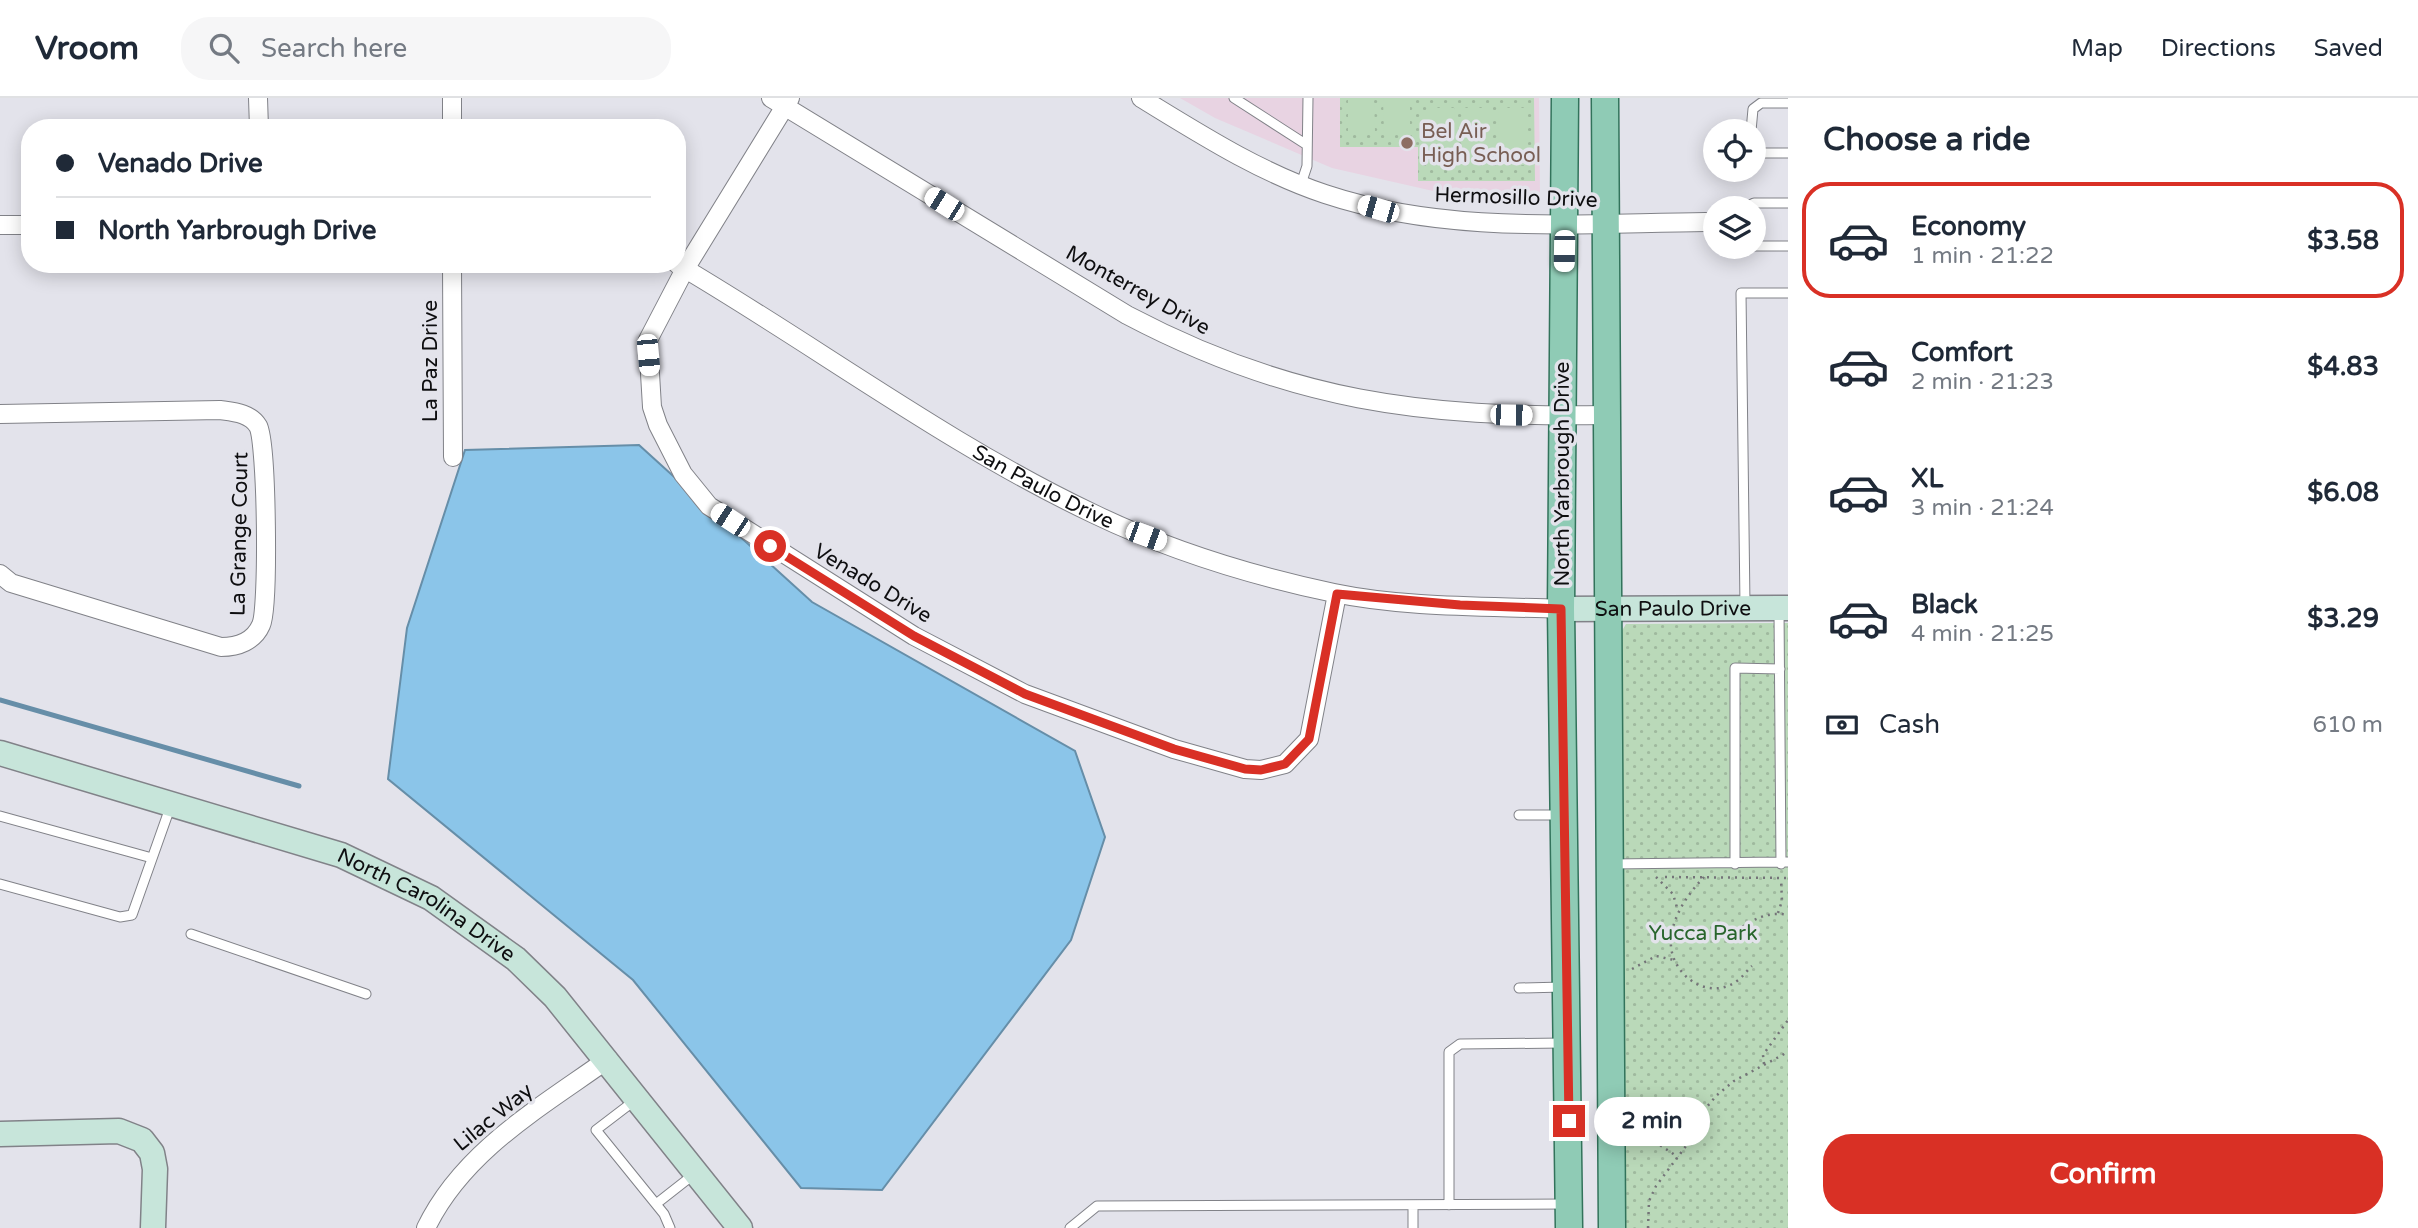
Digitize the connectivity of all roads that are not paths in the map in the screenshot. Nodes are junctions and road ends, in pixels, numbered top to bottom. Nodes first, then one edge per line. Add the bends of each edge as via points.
1 (258, 98) edge
2 (452, 98) edge
3 (1141, 98) edge
4 (1234, 98) edge
5 (1308, 98) edge
6 (1566, 98) edge
7 (1605, 98) edge
8 (782, 101) edge
9 (1788, 103) edge
10 (258, 119) edge
11 (452, 119) edge
12 (1752, 119) edge
13 (1307, 145) junction
14 (1766, 153) edge
15 (1788, 153) edge
16 (1301, 184) junction
17 (1766, 203) edge
18 (1788, 203) edge
19 (1703, 222) edge
20 (1605, 223) junction
21 (1565, 224) junction
22 (0, 225) edge
23 (21, 225) edge
24 (1766, 246) edge
25 (1788, 246) edge
26 (686, 259) edge
27 (686, 270) edge
28 (452, 273) edge
29 (678, 273) edge
30 (1788, 293) edge
31 (0, 414) edge
32 (1605, 415) junction
33 (1562, 416) junction
34 (453, 457) dead end
35 (0, 574) edge
36 (1337, 594) junction
37 (1745, 608) junction
38 (1784, 608) edge
39 (1561, 609) junction
40 (1608, 609) junction
41 (1780, 669) junction
42 (0, 754) edge
43 (172, 804) junction
44 (1519, 815) dead end
45 (1609, 815) junction
46 (0, 816) edge
47 (1564, 816) junction
48 (152, 858) junction
49 (1784, 863) edge
50 (1609, 864) junction
51 (1735, 864) junction
52 (0, 884) edge
53 (191, 934) dead end
54 (1567, 987) junction
55 (1520, 988) dead end
56 (366, 994) dead end
57 (1568, 1043) junction
58 (608, 1059) junction
59 (638, 1098) junction
60 (0, 1134) edge
61 (696, 1172) junction
62 (656, 1204) junction
63 (1413, 1205) junction
64 (1449, 1205) junction
65 (1569, 1216) edge
66 (153, 1228) edge
67 (426, 1228) edge
68 (670, 1228) edge
69 (740, 1228) edge
70 (1070, 1228) edge
71 (1413, 1228) edge
72 (1612, 1228) edge

1 - 10 street
2 - 11 street
3 - 16 street, Hermosillo Drive via 1223,149
4 - 13 lane
5 - 13 lane
6 - 21 main road, North Yarbrough Drive
7 - 20 main road, North Yarbrough Drive
8 - 26 street, Venado Drive
8 - 33 street, Monterrey Drive via 1127,315 1249,371 1335,395 1422,410
9 - 12 lane via 1761,103 1753,110
13 - 16 lane
14 - 15 lane
16 - 21 street, Hermosillo Drive via 1378,209 1424,217
17 - 18 lane
19 - 20 street, Hermosillo Drive
20 - 21 street, Hermosillo Drive
20 - 32 main road, North Yarbrough Drive
21 - 33 main road, North Yarbrough Drive
22 - 23 street
24 - 25 lane
27 - 36 street, San Paulo Drive via 971,446 1091,513 1183,550
28 - 34 street, La Paz Drive
29 - 36 street, Venado Drive via 648,340 648,355 655,416 682,474 709,506 791,559 914,636 1025,694 1174,749 1245,769 1276,768 1301,751 1313,729
30 - 37 lane via 1741,293
31 - 35 street, La Grange Court via 220,410 249,418 262,434 264,454 264,611 255,634 241,644 221,646 11,583
32 - 33 street, Monterrey Drive
32 - 40 main road, North Yarbrough Drive
33 - 39 main road, North Yarbrough Drive
36 - 39 street, San Paulo Drive
37 - 38 main road, San Paulo Drive
37 - 40 main road, San Paulo Drive
38 - 41 lane
39 - 40 main road, San Paulo Drive
39 - 47 main road, North Yarbrough Drive
40 - 45 main road, North Yarbrough Drive
41 - 49 lane
41 - 51 lane via 1735,668
42 - 43 main road, North Carolina Drive
43 - 48 lane
43 - 58 main road, North Carolina Drive via 341,855 431,898 516,959
44 - 47 lane
45 - 47 main road
45 - 50 main road, North Yarbrough Drive
46 - 48 lane
47 - 54 main road, North Yarbrough Drive
48 - 52 lane via 132,915 120,917
49 - 51 lane
50 - 51 lane
50 - 72 main road, North Yarbrough Drive
53 - 56 lane
54 - 55 lane
54 - 57 main road, North Yarbrough Drive
57 - 64 lane via 1461,1044 1449,1052
57 - 65 main road, North Yarbrough Drive
58 - 59 main road, North Carolina Drive
58 - 67 street, Lilac Way via 473,1161 452,1184
59 - 61 main road, North Carolina Drive
59 - 62 lane via 596,1130
60 - 66 main road via 131,1134 148,1146 156,1169
61 - 62 lane
61 - 69 main road, North Carolina Drive
62 - 68 lane
63 - 64 lane
63 - 70 lane via 1097,1206
63 - 71 lane
64 - 65 lane

